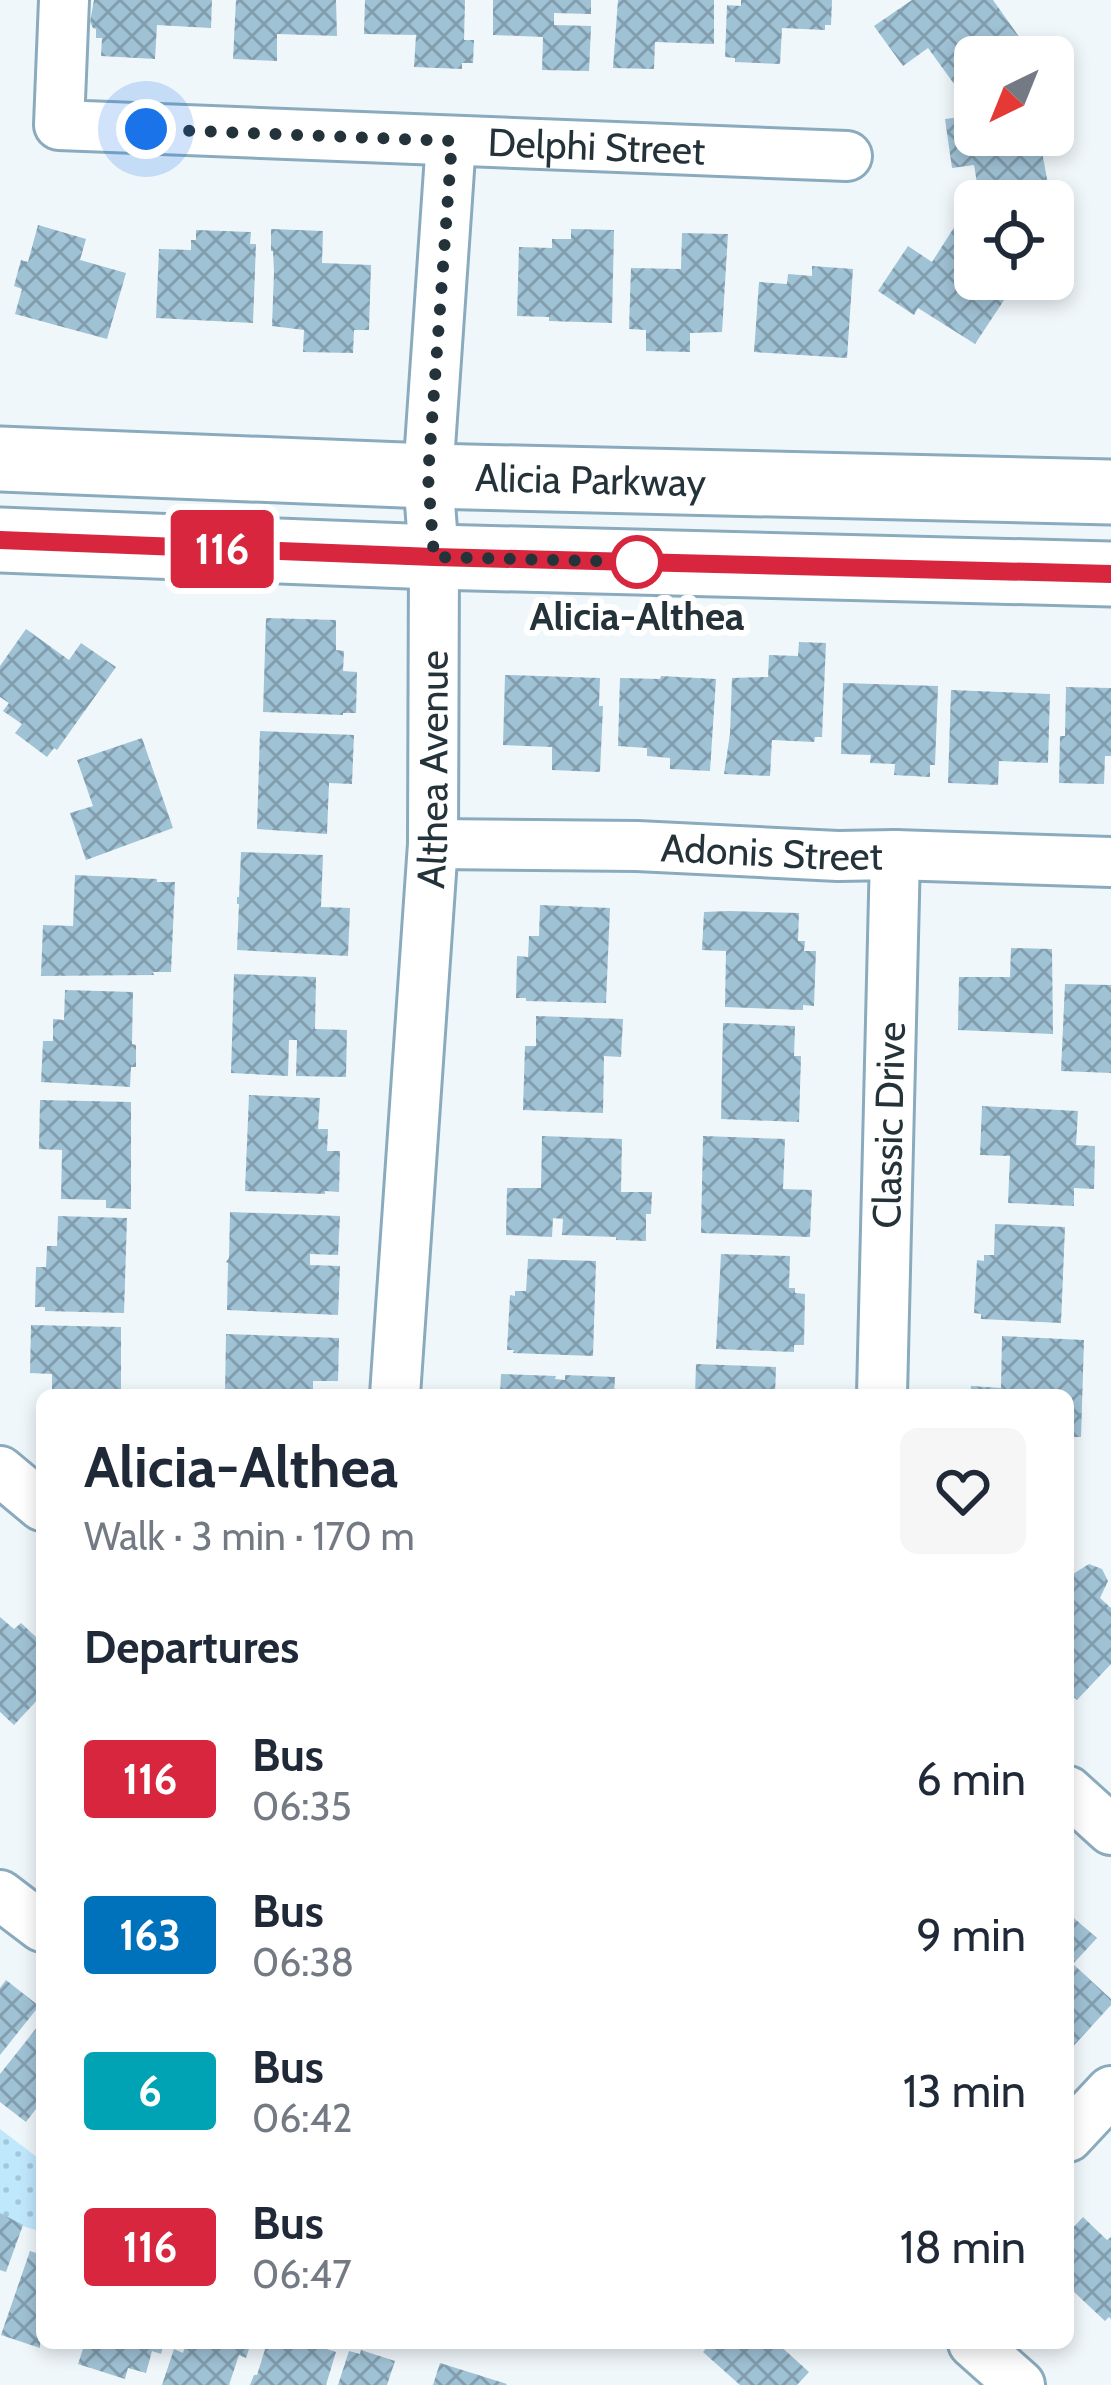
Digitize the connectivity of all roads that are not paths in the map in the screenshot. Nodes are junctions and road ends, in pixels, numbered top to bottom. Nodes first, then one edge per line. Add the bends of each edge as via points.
1 (64, 0) edge
2 (452, 141) junction
3 (847, 156) dead end
4 (0, 459) edge
5 (428, 476) junction
6 (1111, 492) edge
7 (0, 540) edge
8 (434, 557) junction
9 (1111, 574) edge
10 (434, 844) junction
11 (895, 855) junction
12 (1111, 862) edge
13 (395, 1389) edge
14 (882, 1389) edge
15 (0, 1471) edge
16 (36, 1500) edge
17 (1074, 1796) edge
18 (1111, 1830) edge
19 (0, 1895) edge
20 (36, 1922) edge
21 (1111, 2091) edge
22 (1074, 2131) edge
23 (981, 2349) edge
24 (1020, 2385) edge

1 - 2 street, Delphi Street via 59,125
2 - 3 street, Delphi Street
2 - 5 street, Althea Avenue
4 - 5 main road, Alicia Parkway
5 - 6 main road, Alicia Parkway
5 - 8 street, Althea Avenue
7 - 8 main road, Alicia Parkway
8 - 9 main road, Alicia Parkway
8 - 10 street, Althea Avenue
10 - 11 street, Adonis Street
10 - 13 street, Althea Avenue
11 - 12 street, Adonis Street
11 - 14 street, Classic Drive
15 - 16 street
17 - 18 street
19 - 20 street
21 - 22 street
23 - 24 street

